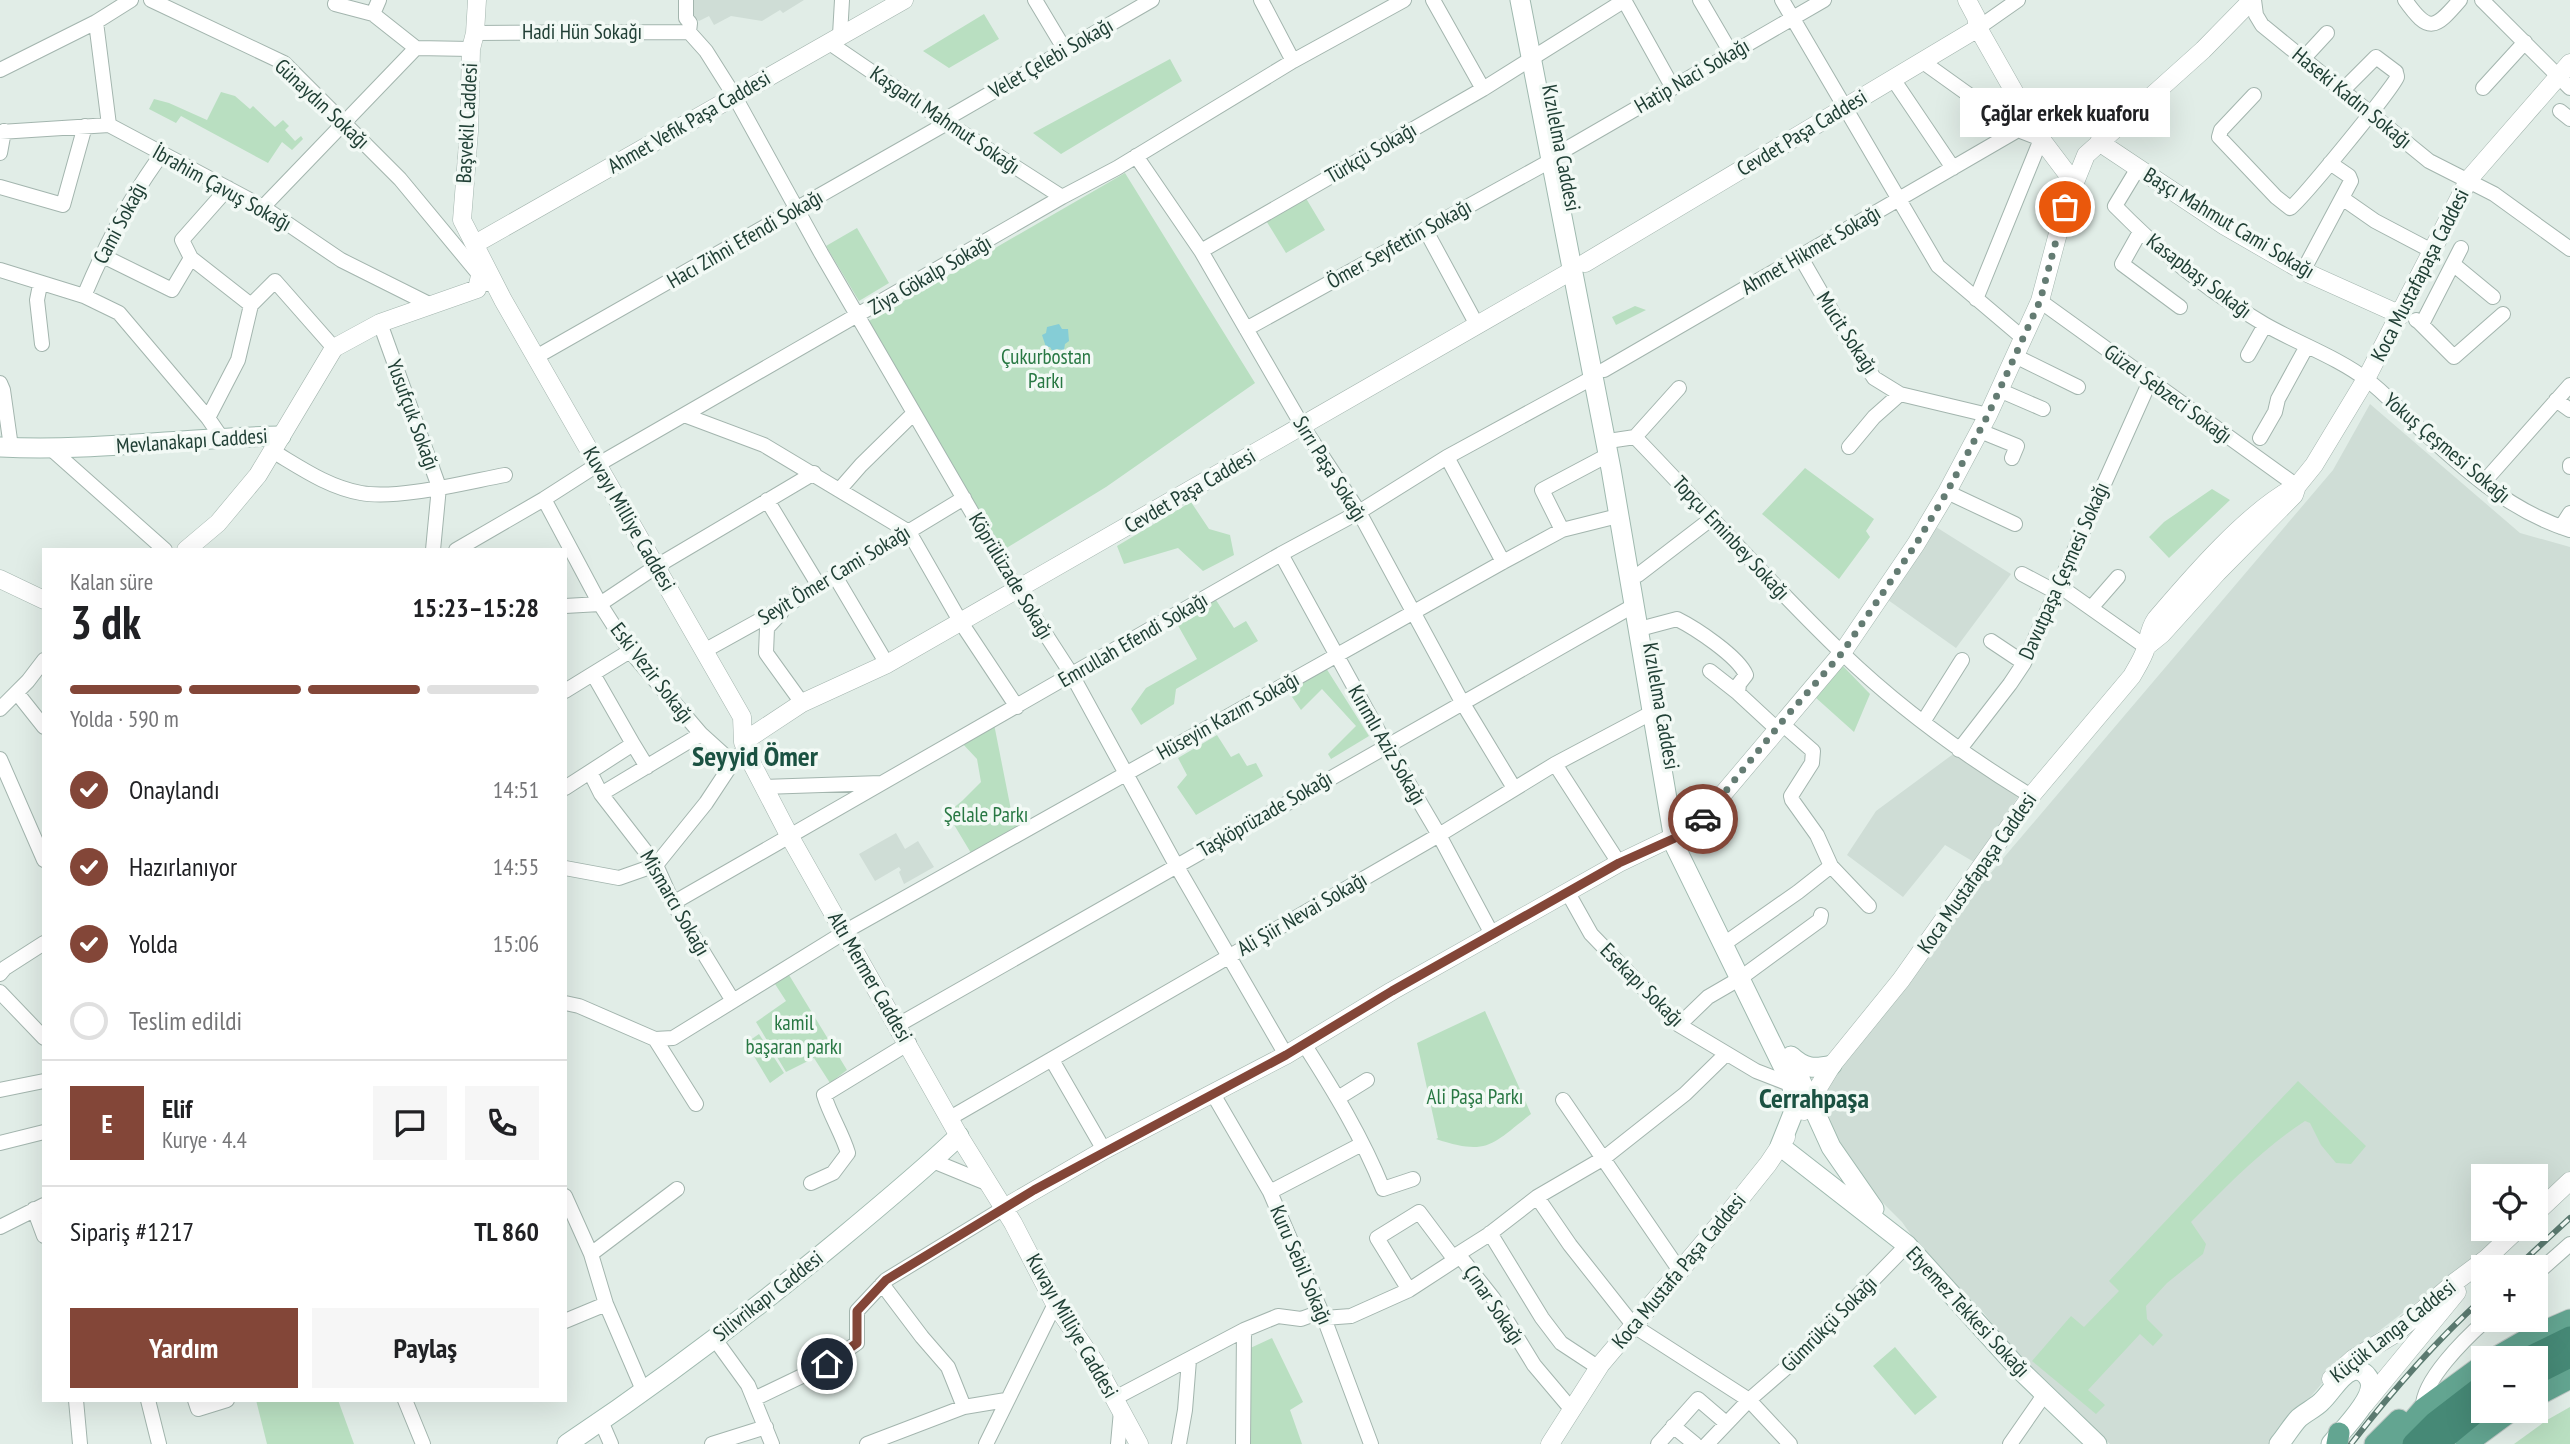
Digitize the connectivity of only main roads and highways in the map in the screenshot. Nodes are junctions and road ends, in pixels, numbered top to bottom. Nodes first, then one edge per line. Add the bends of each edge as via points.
1 (1520, 0) edge
2 (1531, 0) edge
3 (1536, 56) junction
4 (278, 444) road end
5 (6, 447) edge
6 (1611, 448) junction
7 (1679, 835) junction
8 (1743, 977) junction
9 (1788, 1053) junction
10 (1832, 1065) road end
11 (955, 1127) road end
12 (1831, 1147) junction
13 (1808, 1168) junction
14 (1896, 1226) junction
15 (2570, 1320) edge
16 (2570, 1337) edge
17 (2516, 1346) edge
18 (2548, 1348) edge
19 (2570, 1357) edge
20 (2548, 1368) edge
21 (2471, 1374) edge
22 (2570, 1378) edge
23 (2548, 1390) edge
24 (2471, 1394) edge
25 (2045, 1395) junction
26 (2423, 1409) junction
27 (2471, 1416) edge
28 (2494, 1423) edge
29 (2336, 1440) edge
30 (566, 1444) edge
31 (2096, 1444) edge
32 (2107, 1444) edge
33 (2279, 1444) edge
34 (2375, 1444) edge
35 (2393, 1444) edge
36 (2413, 1444) edge
37 (2438, 1444) edge
38 (2466, 1444) edge

1 - 3 main road, Kızılelma Caddesi
2 - 3 main road, Kızılelma Caddesi
3 - 6 main road, Kızılelma Caddesi
4 - 5 main road, Mevlanakapı Caddesi via 221,437 93,447
6 - 7 main road, Kızılelma Caddesi via 1638,575
6 - 7 main road, Kızılelma Caddesi via 1633,606
7 - 8 main road, Kızılelma Caddesi via 1731,939
7 - 8 main road, Kızılelma Caddesi via 1679,857
8 - 9 main road, Kızılelma Caddesi
8 - 13 main road, Kızılelma Caddesi via 1792,1085 1794,1111 1780,1146
9 - 10 main road via 1811,1069
9 - 12 main road, Kızılelma Caddesi
11 - 30 main road, Silivrikapı Caddesi via 933,1161 800,1272
12 - 13 main road via 1824,1161
12 - 14 main road, Kızılelma Caddesi via 1858,1189
13 - 14 main road
14 - 25 main road, Etyemez Tekkesi Sokağı via 1907,1245
15 - 17 main road
16 - 18 highway
19 - 20 highway
21 - 26 main road
22 - 23 main road
24 - 36 highway
25 - 31 main road, Etyemez Tekkesi Sokağı
25 - 32 main road, Etyemez Tekkesi Sokağı
26 - 34 main road via 2398,1421
26 - 35 main road
27 - 37 highway
28 - 38 main road
29 - 33 main road, Küçük Langa Caddesi via 2369,1393 2371,1383 2360,1371 2343,1378

